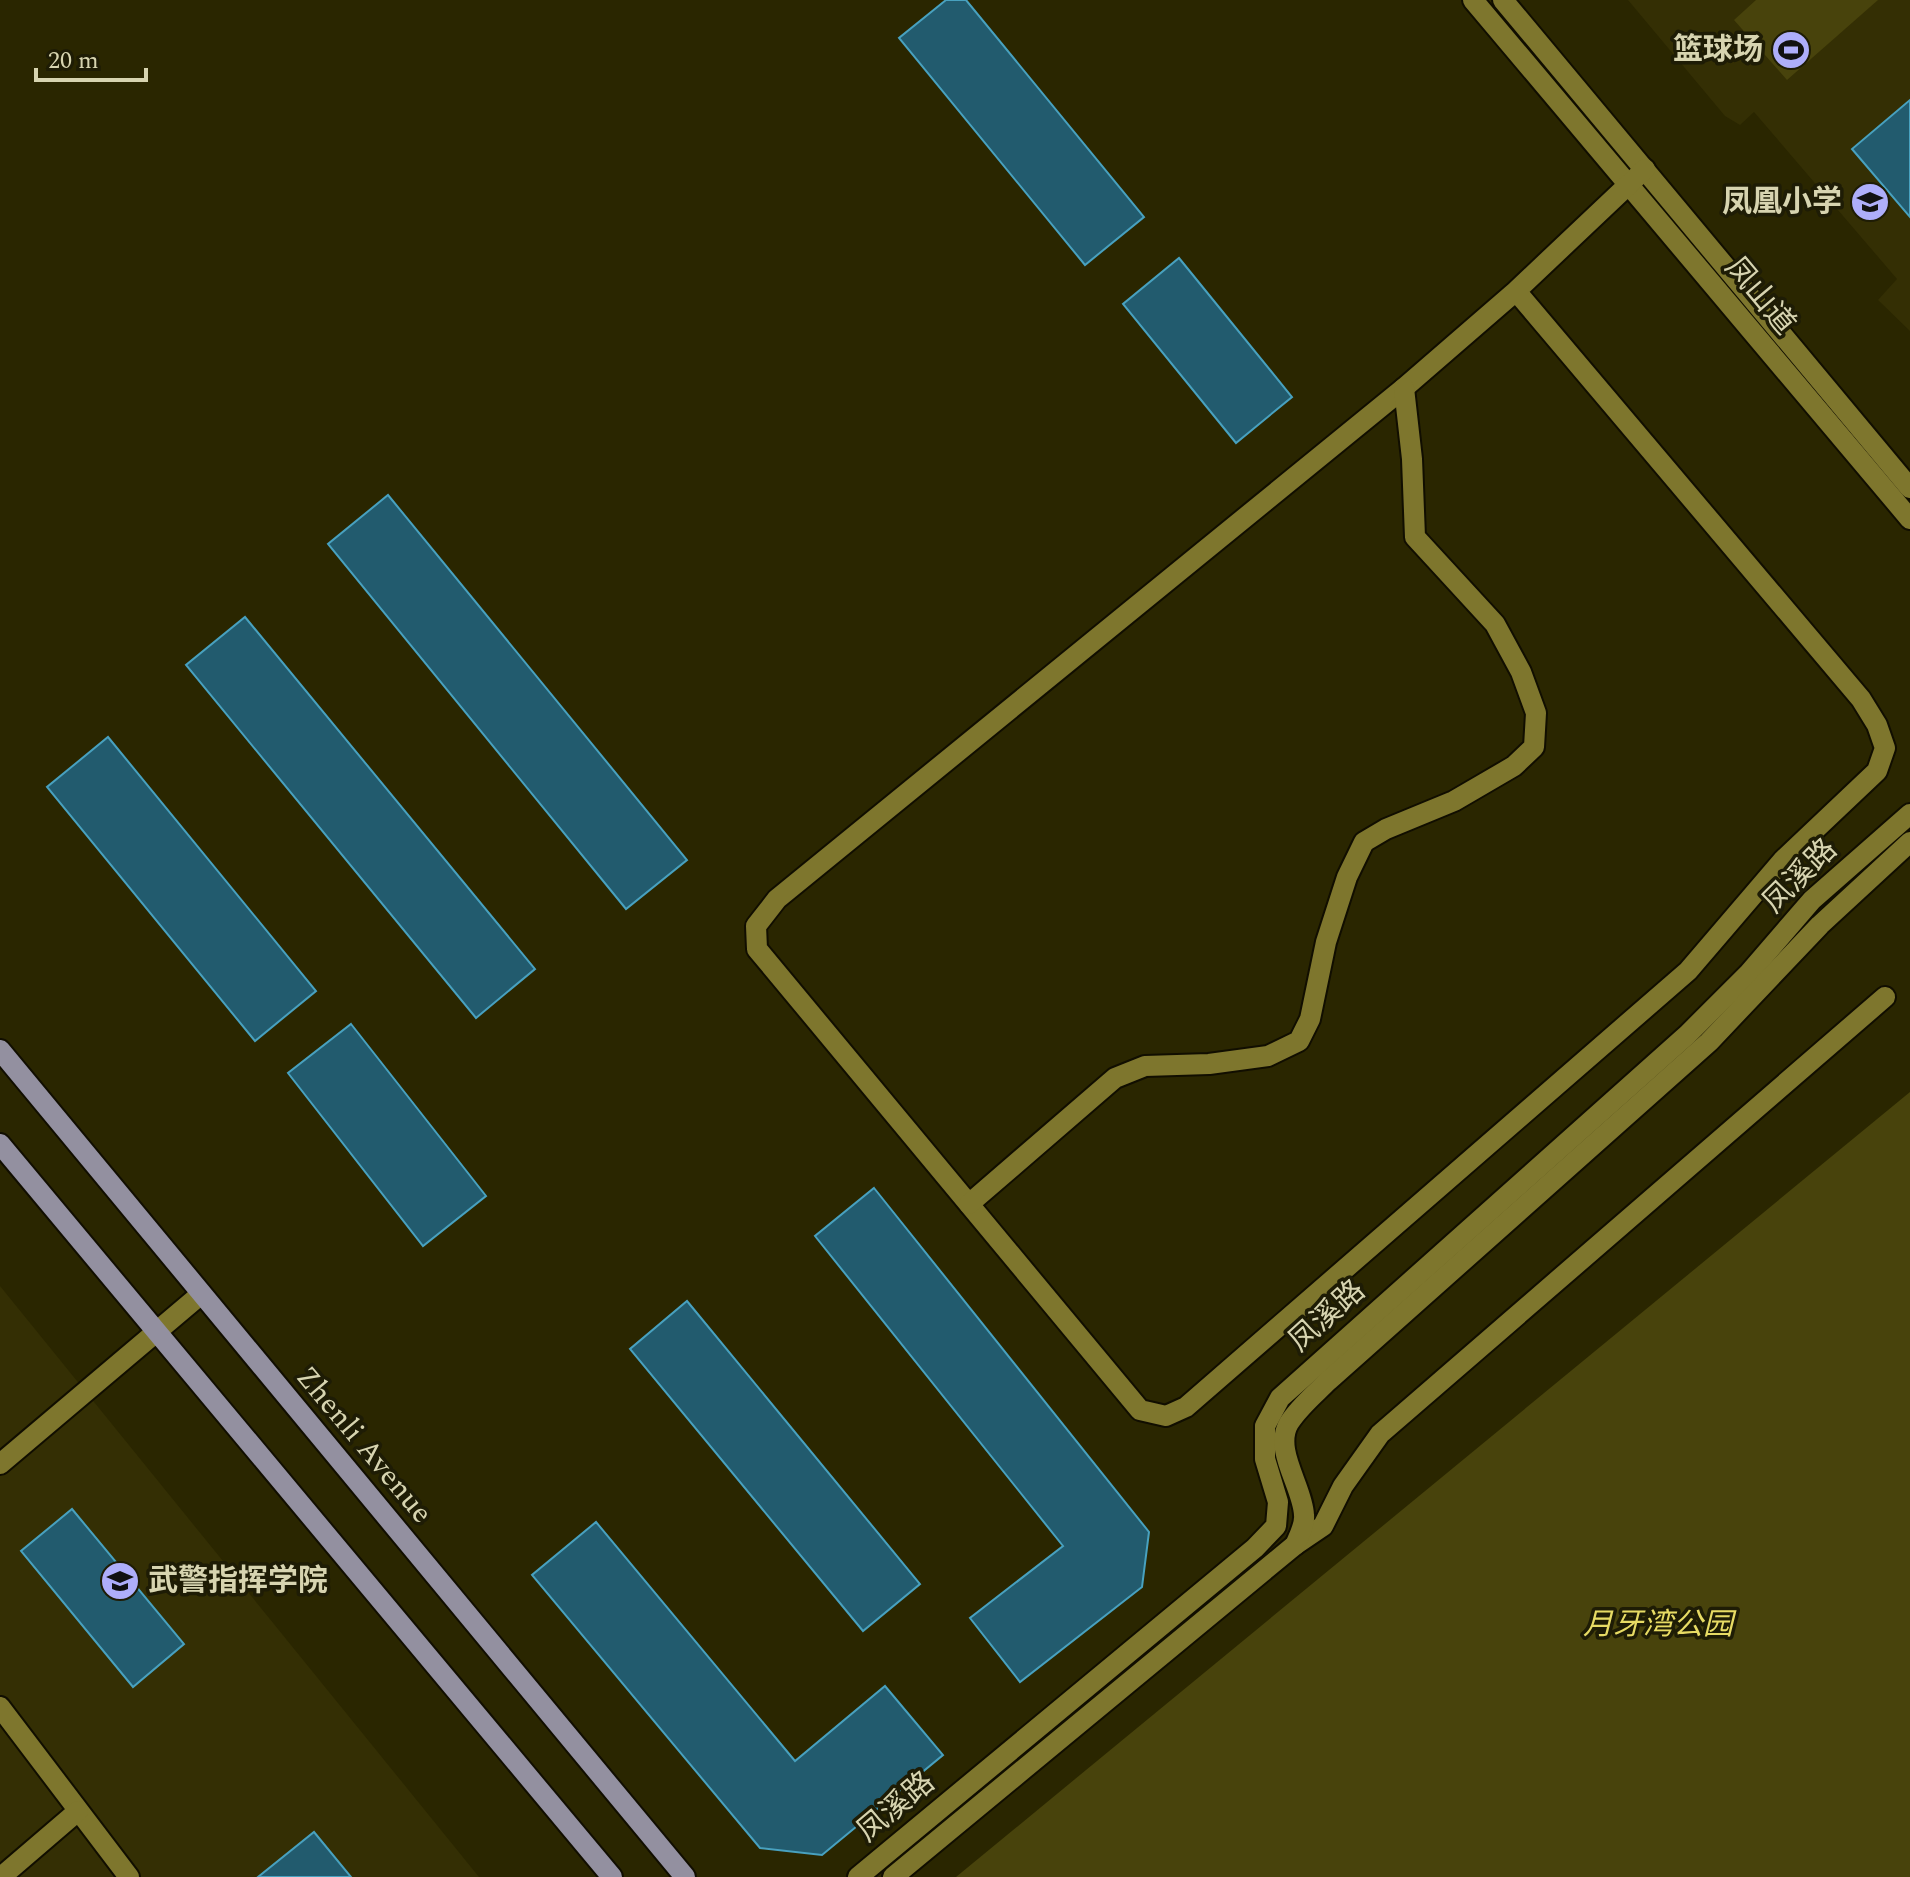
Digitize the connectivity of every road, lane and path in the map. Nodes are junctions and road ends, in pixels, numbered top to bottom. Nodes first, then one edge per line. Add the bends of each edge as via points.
1 (1473, 0) edge
2 (1503, 0) edge
3 (1645, 169) junction
4 (1628, 187) junction
5 (1516, 291) junction
6 (1404, 388) junction
7 (1910, 488) edge
8 (1910, 519) edge
9 (1910, 814) edge
10 (1910, 842) edge
11 (1885, 997) dead end
12 (0, 1050) edge
13 (0, 1144) edge
14 (969, 1204) junction
15 (200, 1295) junction
16 (157, 1332) junction
17 (0, 1464) edge
18 (1295, 1545) junction
19 (0, 1707) edge
20 (78, 1811) junction
21 (1, 1877) edge
22 (129, 1877) edge
23 (612, 1877) edge
24 (685, 1877) edge
25 (858, 1877) edge
26 (893, 1877) edge

1 - 4 street, 凤山道
2 - 3 street, 凤山道
3 - 4 street
3 - 7 street, 凤山道
4 - 5 street
4 - 8 street, 凤山道
5 - 6 street
5 - 14 street via 1861,699 1885,748 1877,771 1783,860 1688,971 1186,1407 1166,1416 1140,1410
6 - 14 street via 1415,537 1495,624 1536,713 1534,747 1514,766 1454,801 1364,842 1347,877 1310,1019 1299,1041 1268,1056 1145,1066 1115,1078
6 - 14 street via 777,899 756,926 757,949
9 - 25 street, 凤溪路 via 1812,900 1687,1035 1280,1398 1265,1426 1265,1459 1278,1502 1276,1526 1255,1548
10 - 18 street, 凤溪路 via 1820,925 1709,1042 1303,1406 1287,1426 1285,1449 1305,1518
11 - 18 street via 1380,1434 1343,1486 1323,1526
12 - 15 main road, Zhenli Avenue
13 - 16 main road
15 - 16 street
15 - 24 main road, Zhenli Avenue
16 - 17 street
16 - 23 main road
18 - 26 street, 凤溪路
19 - 20 street
20 - 21 street
20 - 22 street

